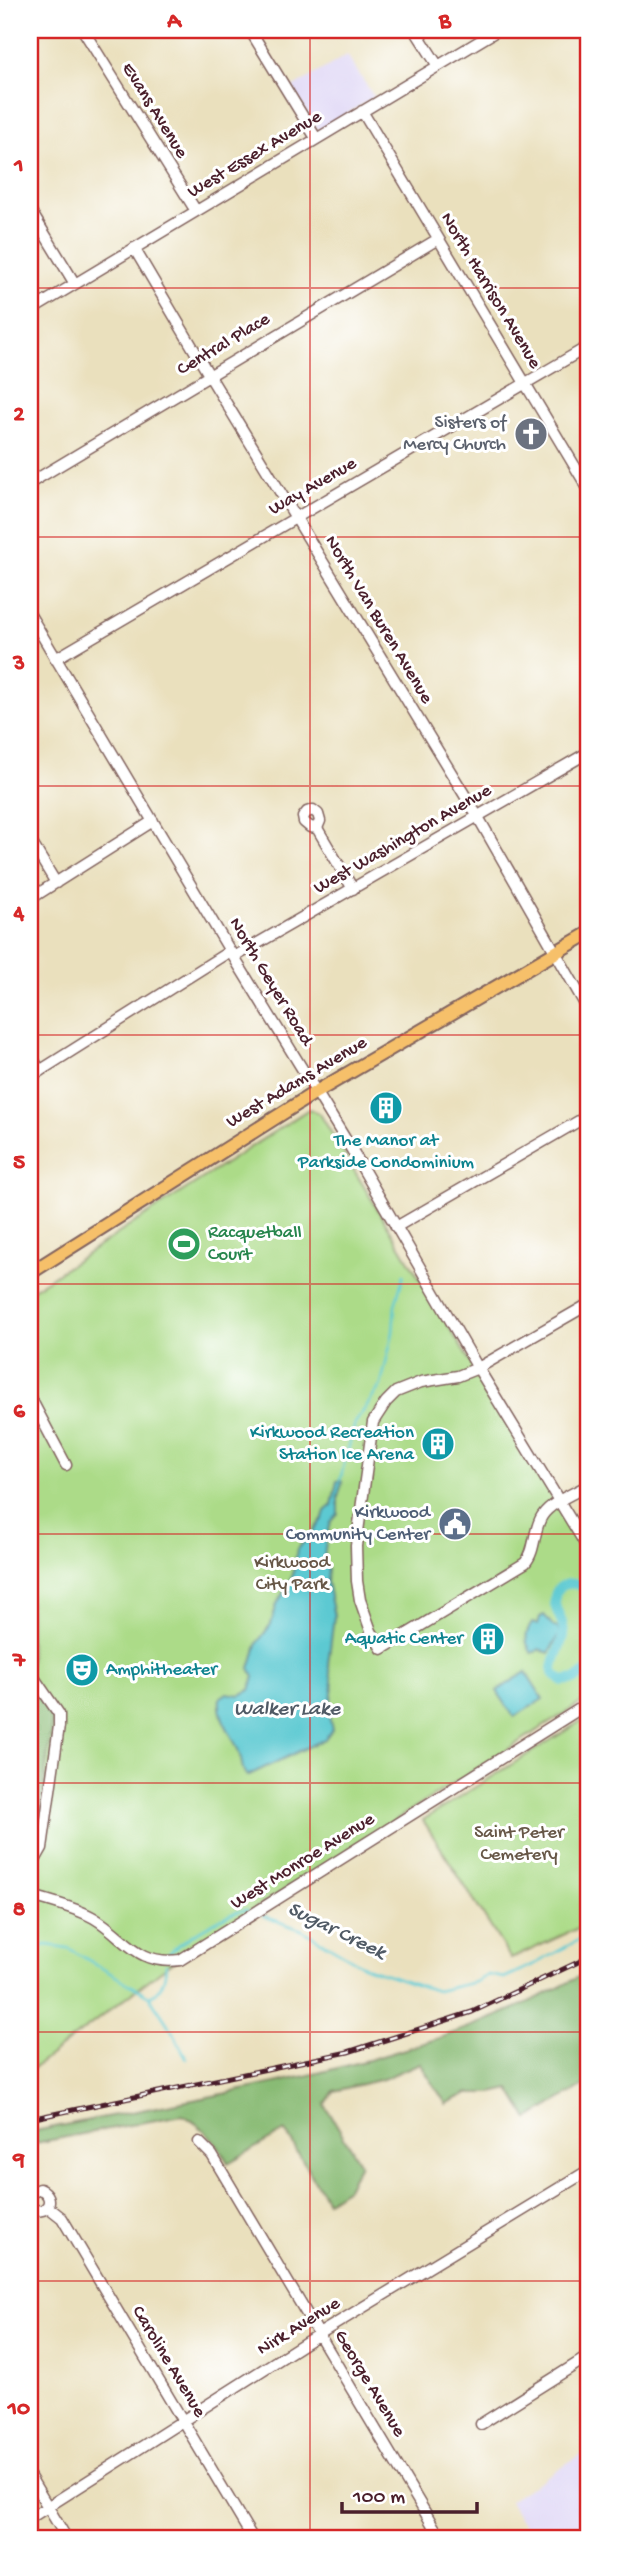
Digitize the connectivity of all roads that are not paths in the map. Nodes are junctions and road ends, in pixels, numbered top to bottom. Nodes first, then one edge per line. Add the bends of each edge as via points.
1 (83, 30) edge
2 (250, 30) edge
3 (415, 30) edge
4 (498, 30) edge
5 (438, 66) junction
6 (362, 111) junction
7 (316, 138) junction
8 (30, 210) edge
9 (196, 211) junction
10 (438, 239) junction
11 (134, 248) junction
12 (75, 284) junction
13 (30, 311) edge
14 (589, 346) edge
15 (209, 375) junction
16 (526, 383) junction
17 (30, 483) edge
18 (589, 490) edge
19 (295, 517) junction
20 (30, 615) edge
21 (55, 659) junction
22 (589, 752) edge
23 (478, 817) junction
24 (153, 821) junction
25 (317, 828) dead end
26 (30, 840) edge
27 (56, 883) junction
28 (353, 889) junction
29 (30, 900) edge
30 (589, 933) edge
31 (555, 953) junction
32 (232, 954) junction
33 (589, 1011) edge
34 (30, 1054) edge
35 (40, 1071) junction
36 (30, 1077) edge
37 (316, 1092) junction
38 (589, 1115) edge
39 (396, 1227) junction
40 (30, 1273) edge
41 (589, 1304) edge
42 (478, 1368) junction
43 (30, 1397) edge
44 (66, 1465) dead end
45 (589, 1485) edge
46 (560, 1502) junction
47 (589, 1550) edge
48 (30, 1672) edge
49 (589, 1703) edge
50 (30, 1869) edge
51 (30, 1891) edge
52 (199, 2142) dead end
53 (589, 2170) edge
54 (30, 2193) edge
55 (30, 2207) edge
56 (48, 2207) junction
57 (318, 2334) junction
58 (589, 2356) edge
59 (183, 2422) junction
60 (481, 2424) dead end
61 (30, 2477) edge
62 (47, 2507) junction
63 (30, 2518) edge
64 (67, 2539) edge
65 (253, 2539) edge
66 (441, 2539) edge

1 - 9 street, Evans Avenue
2 - 7 street
3 - 5 street
4 - 5 street, West Essex Avenue
5 - 6 street, West Essex Avenue
6 - 7 street, West Essex Avenue
6 - 10 street, North Harrison Avenue
7 - 9 street, West Essex Avenue
8 - 12 street
9 - 11 street, West Essex Avenue
10 - 15 street, Central Place
10 - 16 street, North Harrison Avenue
11 - 12 street, West Essex Avenue
11 - 15 street, North Van Buren Avenue
12 - 13 street, West Essex Avenue
14 - 16 street, Way Avenue
15 - 17 street, Central Place
15 - 19 street, North Van Buren Avenue
16 - 18 street, North Harrison Avenue
16 - 19 street, Way Avenue
19 - 21 street, Way Avenue
19 - 23 street, North Van Buren Avenue
20 - 21 street, North Geyer Road
21 - 24 street, North Geyer Road
22 - 23 street, West Washington Avenue
23 - 28 street, West Washington Avenue
23 - 31 street, North Van Buren Avenue
24 - 27 street
24 - 32 street, North Geyer Road
25 - 28 street
26 - 27 street
27 - 29 street
28 - 32 street, West Washington Avenue
30 - 31 main road, West Adams Avenue
31 - 33 street, North Van Buren Avenue
31 - 37 main road, West Adams Avenue
32 - 35 street, West Washington Avenue
32 - 37 street, North Geyer Road
34 - 35 street
35 - 36 street, West Washington Avenue
37 - 39 street, North Geyer Road
37 - 40 main road, West Adams Avenue
38 - 39 street
39 - 42 street, North Geyer Road
41 - 42 street
42 - 46 street, North Geyer Road
42 - 46 street via 396,1392 373,1422 356,1546 360,1600 382,1648 525,1563 541,1517
43 - 44 street
45 - 46 street
46 - 47 street, North Geyer Road
48 - 50 street via 59,1714 42,1849
49 - 51 street, West Monroe Avenue via 180,1960 142,1956 90,1916
52 - 57 street, George Avenue via 212,2155
53 - 57 street, Nirk Avenue
54 - 56 street, Caroline Avenue via 44,2190 50,2200
55 - 56 street via 38,2212
56 - 59 street, Caroline Avenue via 62,2218
57 - 59 street, Nirk Avenue
57 - 66 street, George Avenue
58 - 60 street
59 - 62 street, Nirk Avenue
59 - 65 street, Caroline Avenue
61 - 62 street
62 - 63 street, Nirk Avenue
62 - 64 street

